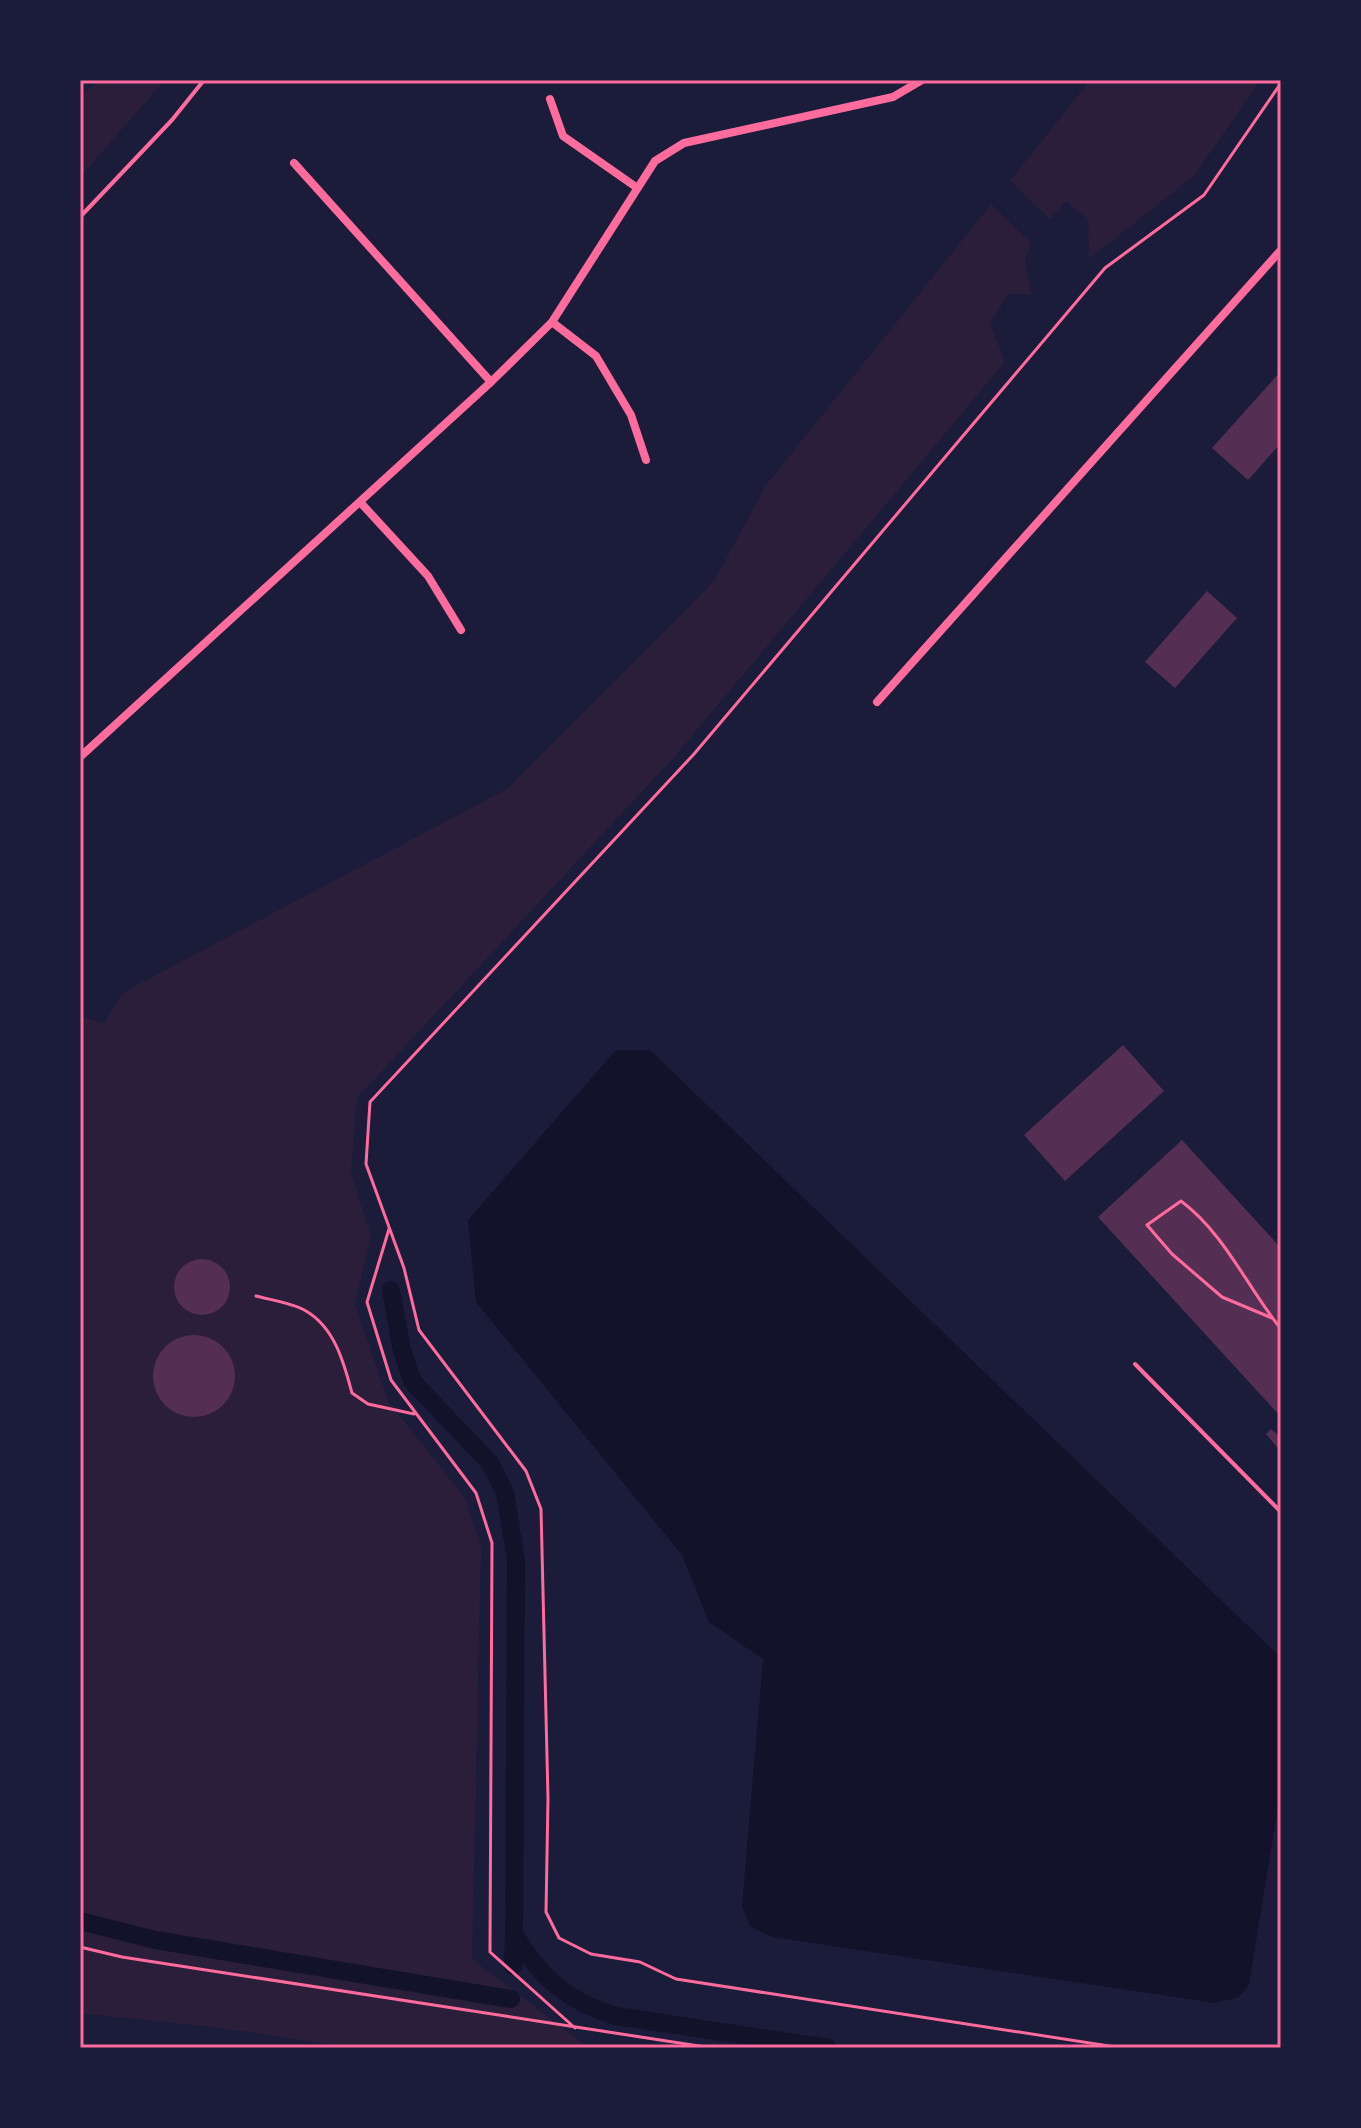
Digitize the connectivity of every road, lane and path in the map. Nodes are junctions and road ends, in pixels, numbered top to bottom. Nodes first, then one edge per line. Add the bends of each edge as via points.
1 (204, 80) edge
2 (922, 80) edge
3 (1281, 83) edge
4 (550, 99) dead end
5 (294, 163) dead end
6 (636, 187) junction
7 (80, 217) edge
8 (1281, 250) edge
9 (552, 322) junction
10 (491, 382) junction
11 (646, 460) dead end
12 (360, 502) junction
13 (461, 630) dead end
14 (877, 702) dead end
15 (80, 757) edge
16 (389, 1229) junction
17 (256, 1296) dead end
18 (1272, 1318) junction
19 (1281, 1329) edge
20 (1135, 1364) dead end
21 (414, 1414) junction
22 (1281, 1512) edge
23 (80, 1947) edge
24 (575, 2028) junction
25 (712, 2048) edge
26 (1122, 2048) edge

1 - 7 lane
2 - 6 street via 893,97 684,143 655,161
3 - 16 path via 1204,195 1105,268 694,754 370,1102 366,1164
4 - 6 street via 563,136
5 - 10 street
6 - 9 street
8 - 14 street
9 - 10 street
9 - 11 street via 596,356 631,415
10 - 12 street
12 - 13 street via 428,576
12 - 15 street
16 - 21 path via 367,1302 391,1380
16 - 26 path via 419,1330 526,1471 541,1509 546,1912 559,1938 591,1954 640,1962 676,1979
17 - 21 path via 305,1310 328,1332 352,1393 368,1404
18 - 18 path via 1231,1255 1188,1206 1181,1201 1147,1225 1222,1297
18 - 19 path
20 - 22 lane
21 - 24 path via 476,1493 492,1543 490,1952
23 - 24 path
24 - 25 path

